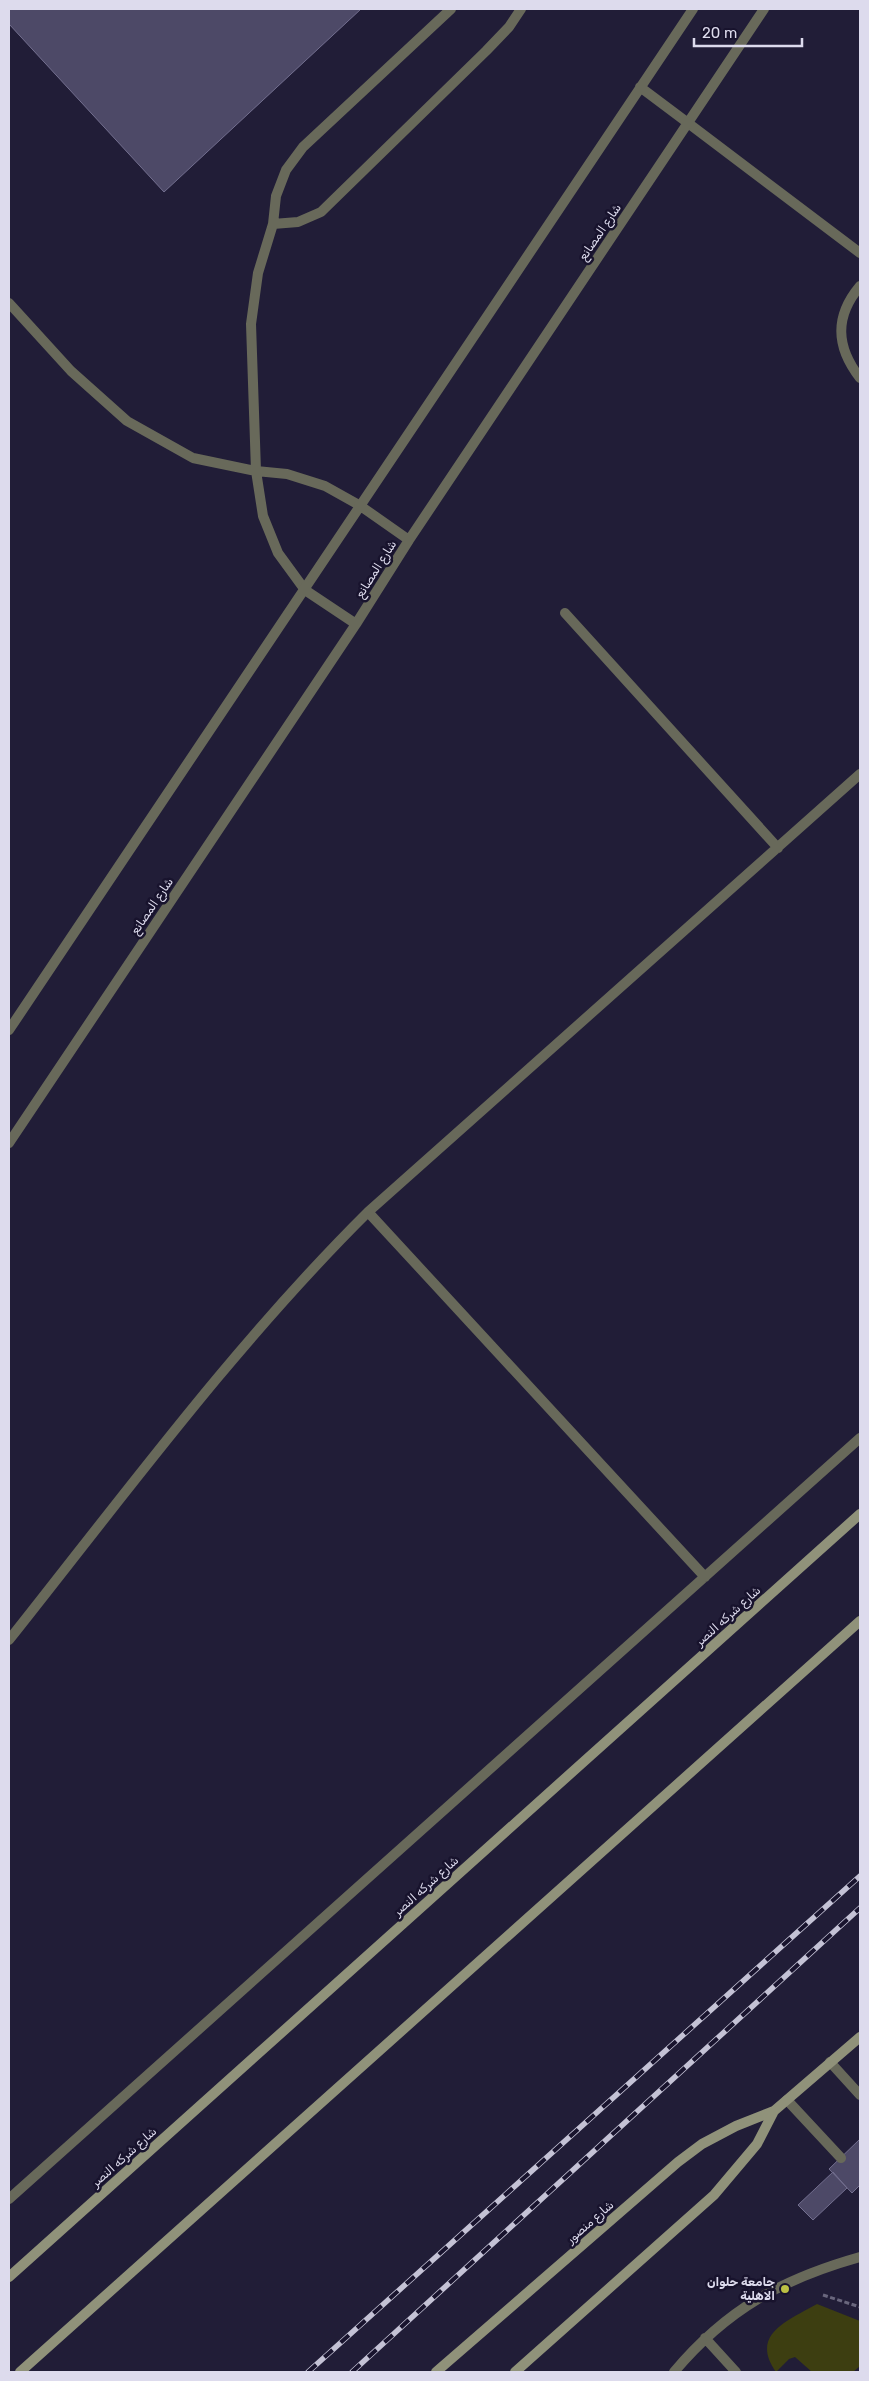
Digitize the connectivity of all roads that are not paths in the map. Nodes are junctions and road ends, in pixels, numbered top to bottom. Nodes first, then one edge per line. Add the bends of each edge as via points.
1 (451, 9) edge
2 (520, 9) edge
3 (693, 9) edge
4 (764, 9) edge
5 (640, 87) junction
6 (688, 123) junction
7 (273, 224) junction
8 (860, 253) edge
9 (860, 286) edge
10 (9, 303) edge
11 (860, 378) edge
12 (256, 471) junction
13 (359, 505) junction
14 (410, 540) junction
15 (305, 590) junction
16 (565, 613) dead end
17 (356, 624) junction
18 (860, 774) edge
19 (778, 848) junction
20 (9, 1030) edge
21 (9, 1142) edge
22 (368, 1212) junction
23 (860, 1438) edge
24 (860, 1514) edge
25 (705, 1577) junction
26 (860, 1621) edge
27 (9, 1640) edge
28 (860, 2037) edge
29 (830, 2062) junction
30 (860, 2095) edge
31 (787, 2100) junction
32 (774, 2111) junction
33 (841, 2158) dead end
34 (9, 2199) edge
35 (860, 2257) edge
36 (9, 2277) edge
37 (705, 2338) junction
38 (20, 2372) edge
39 (436, 2372) edge
40 (515, 2372) edge
41 (674, 2372) edge
42 (736, 2372) edge

1 - 7 street via 303,147 286,170 276,196
2 - 7 street via 509,27 486,51 322,212 298,222
3 - 5 street
4 - 6 street, شارع المصانع
5 - 6 street
5 - 13 street
6 - 8 street
6 - 14 street, شارع المصانع
7 - 12 street via 258,273 251,324
9 - 11 street via 850,299 842,320 841,342 848,363
10 - 12 street via 71,371 127,421 193,458
12 - 13 street via 287,474 324,486
12 - 15 street via 263,516 278,554
13 - 14 street
13 - 15 street
14 - 17 street, شارع المصانع
15 - 17 street
15 - 20 street
16 - 19 street
17 - 21 street, شارع المصانع
18 - 19 street
19 - 22 street
22 - 25 street
22 - 27 street via 266,1319
23 - 25 street
24 - 36 street, شارع شركه النصر
25 - 34 street
26 - 38 street
28 - 29 street, شارع منصور
29 - 30 street
29 - 31 street, شارع منصور
31 - 32 street, شارع منصور
31 - 33 street
32 - 39 street, شارع منصور via 702,2144 678,2162
32 - 40 street, شارع منصور via 758,2144 714,2195
35 - 37 street via 786,2282 742,2308
37 - 41 street
37 - 42 street

